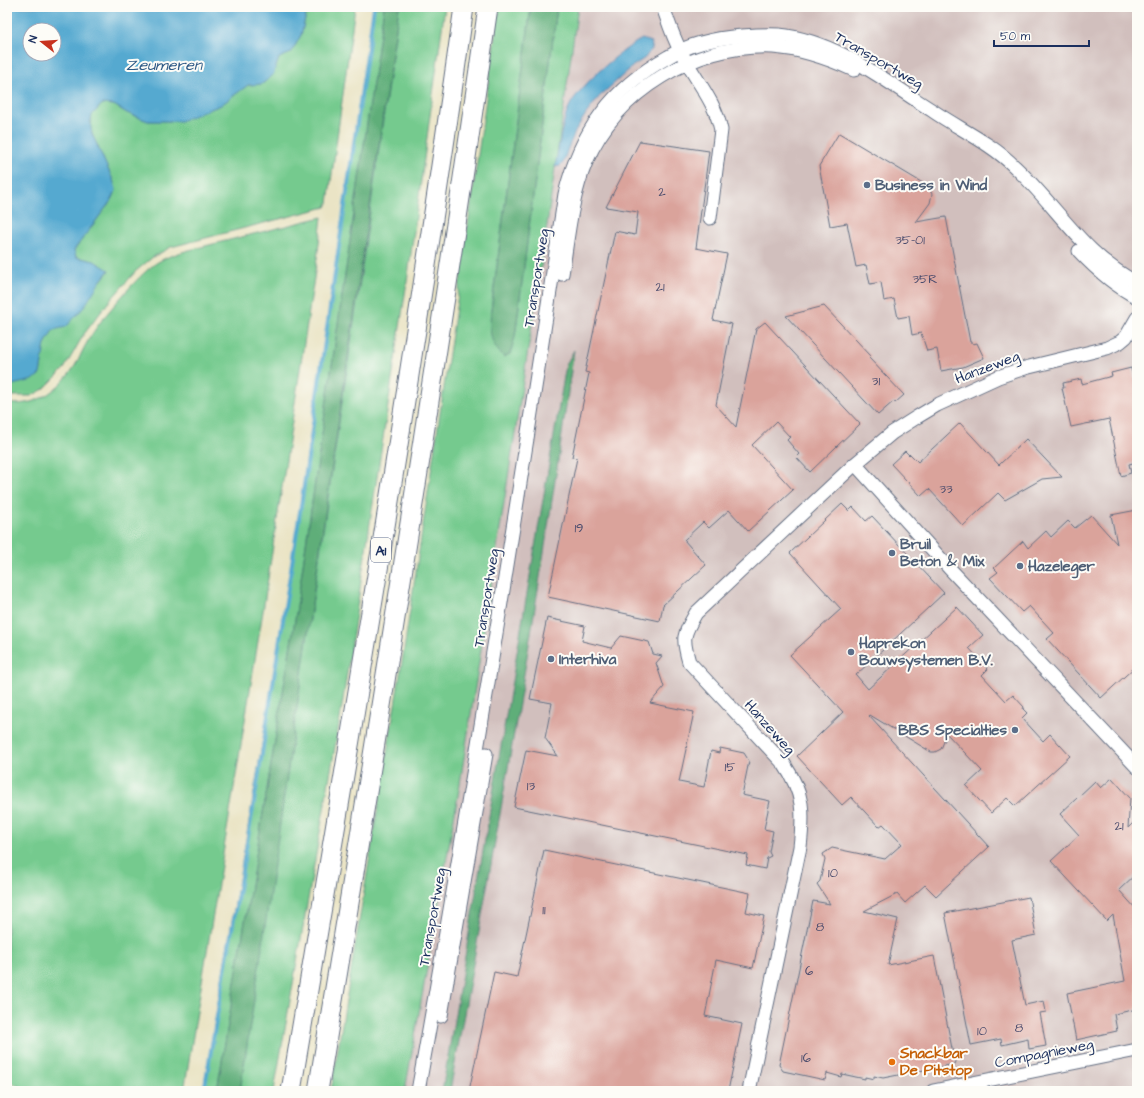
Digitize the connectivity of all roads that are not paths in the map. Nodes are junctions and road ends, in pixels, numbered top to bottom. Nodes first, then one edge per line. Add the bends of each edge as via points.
1 (464, 7) edge
2 (488, 7) edge
3 (663, 7) edge
4 (680, 51) junction
5 (688, 63) junction
6 (710, 218) dead end
7 (1137, 283) edge
8 (1137, 297) edge
9 (1137, 318) edge
10 (855, 464) junction
11 (1137, 767) edge
12 (1137, 1050) edge
13 (949, 1090) edge
14 (291, 1091) edge
15 (318, 1091) edge
16 (418, 1091) edge
17 (428, 1091) edge
18 (749, 1091) edge
19 (933, 1091) edge

1 - 14 highway, A1 via 444,151 354,718
2 - 15 highway, A1 via 382,706
3 - 4 street
4 - 5 street
4 - 7 street, Transportweg via 720,39 759,35 792,37 835,50 997,150 1022,173 1096,256
4 - 16 street, Transportweg via 656,63 609,104 588,132 570,174 478,749
5 - 6 street via 719,120
5 - 8 street, Transportweg via 736,49 772,47 821,56 857,71 994,158 1026,189 1097,270
5 - 17 street, Transportweg via 658,79 622,108 586,161 577,188 483,773
9 - 10 street, Hanzeweg via 1126,338 1107,348 1025,368 937,404 892,433
10 - 11 street
10 - 18 street, Hanzeweg via 696,614 684,637 689,662 784,764 798,792 803,818 800,847
12 - 13 street, Compagnieweg
13 - 19 street, Compagnieweg

